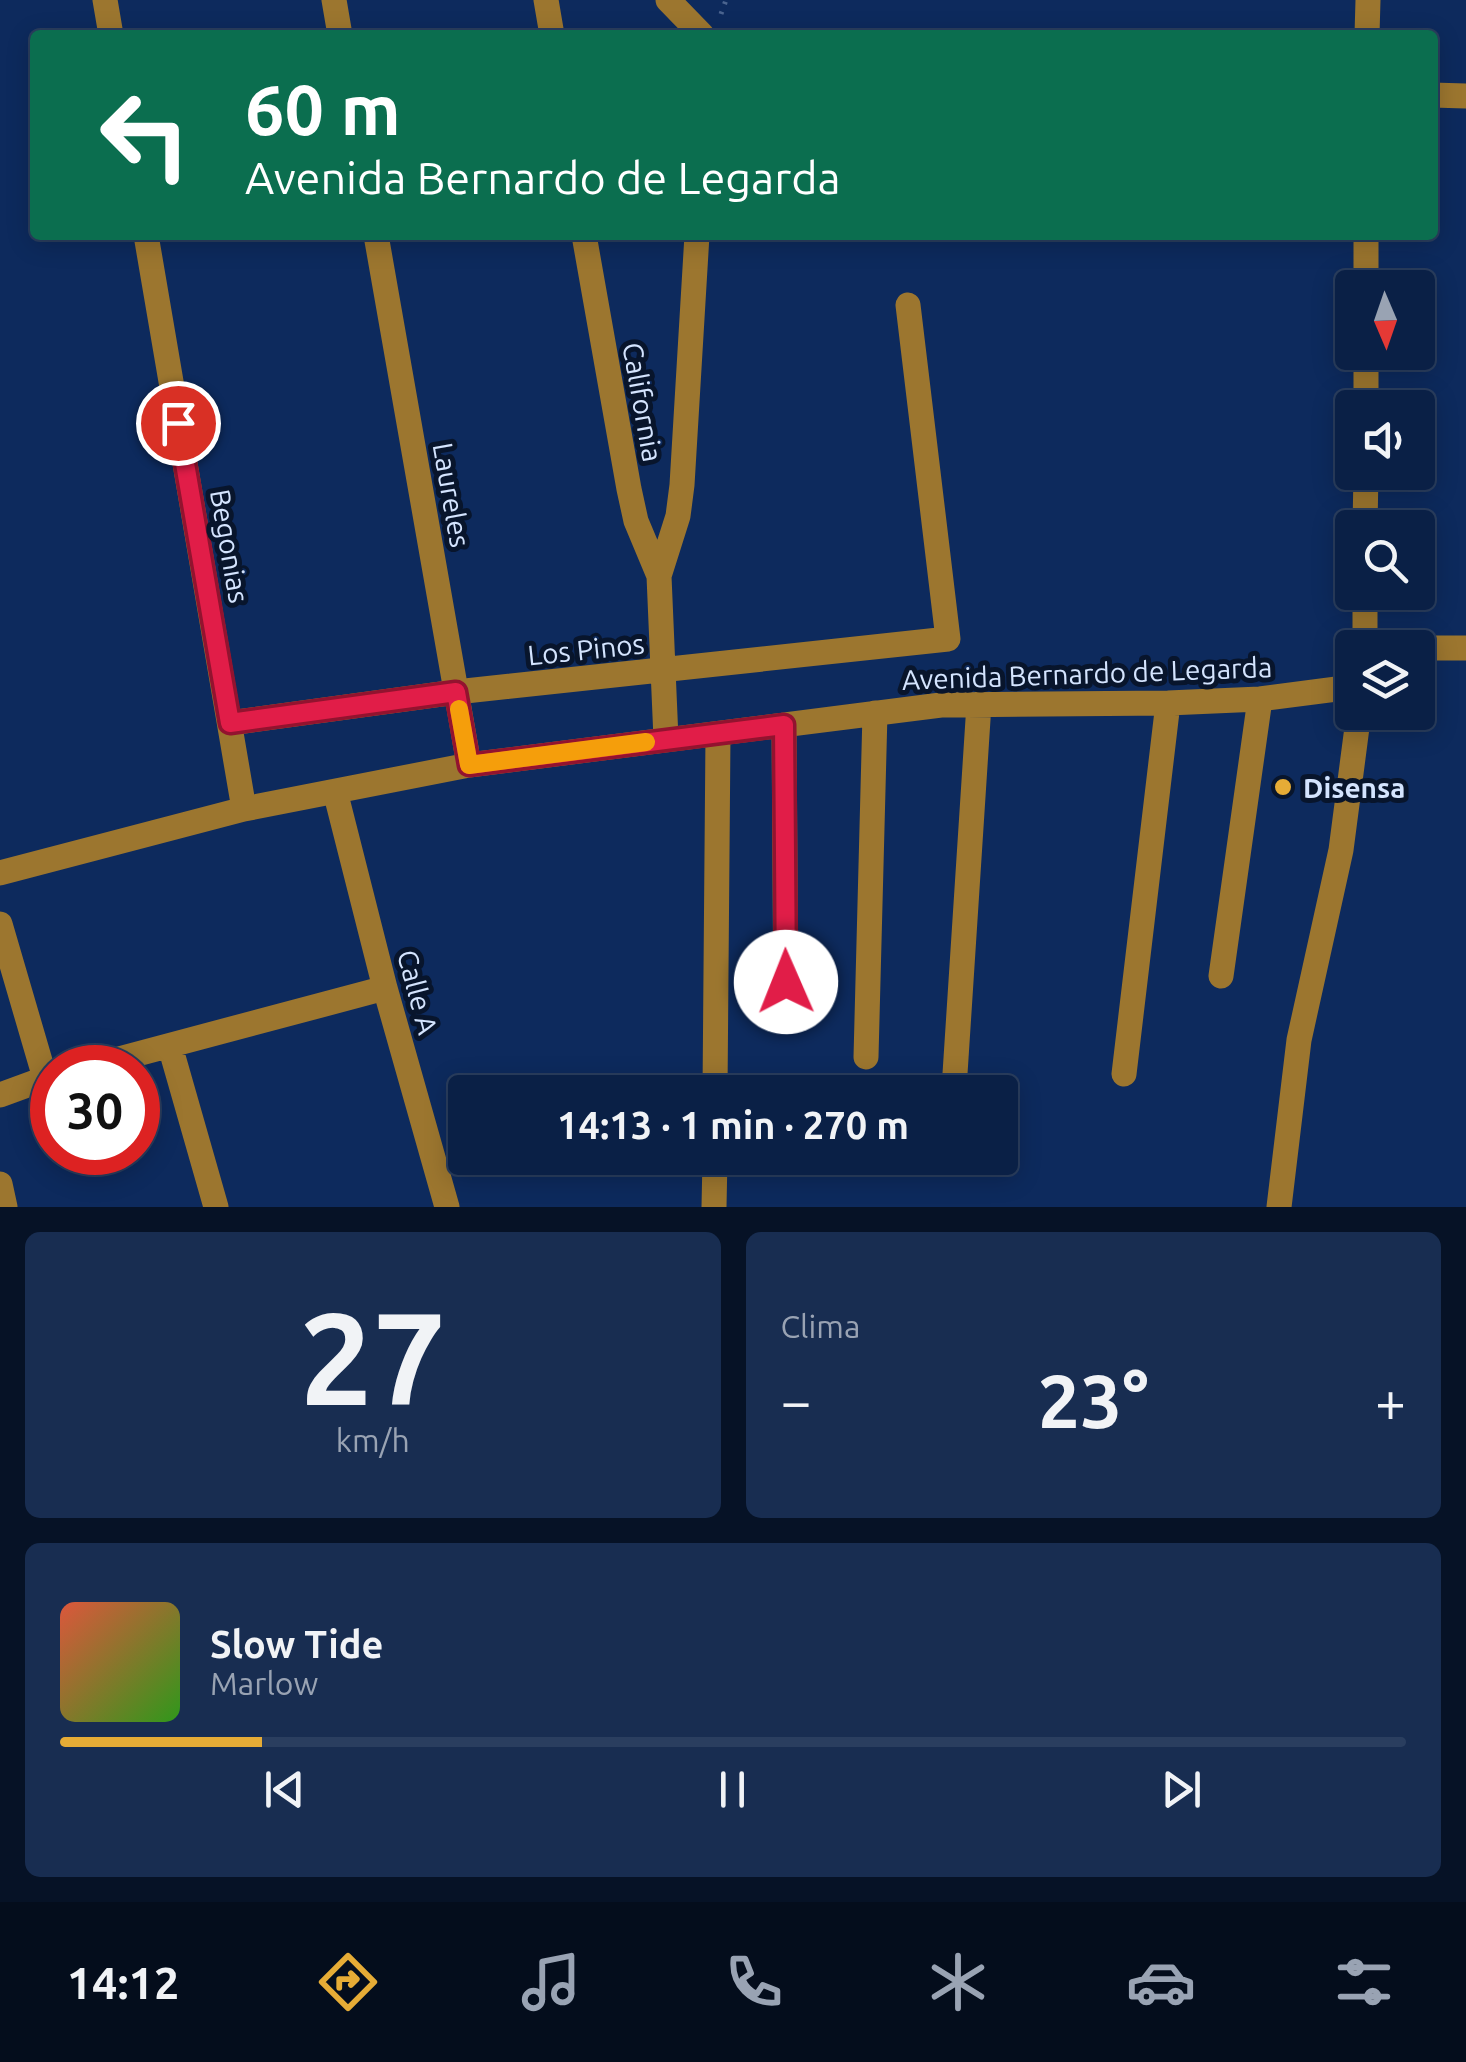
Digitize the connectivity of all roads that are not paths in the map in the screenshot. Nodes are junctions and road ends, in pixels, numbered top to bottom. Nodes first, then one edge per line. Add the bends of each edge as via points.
1 (105, 0) edge
2 (334, 0) edge
3 (546, 0) edge
4 (668, 0) edge
5 (1368, 0) edge
6 (110, 30) edge
7 (339, 30) edge
8 (551, 30) edge
9 (697, 30) edge
10 (1367, 30) edge
11 (1438, 94) edge
12 (1466, 96) edge
13 (147, 240) edge
14 (377, 240) edge
15 (585, 240) edge
16 (697, 240) edge
17 (1366, 240) edge
18 (1366, 270) edge
19 (908, 305) dead end
20 (659, 576) junction
21 (1435, 648) edge
22 (1466, 648) edge
23 (662, 672) junction
24 (1335, 689) edge
25 (456, 692) junction
26 (1260, 699) junction
27 (1168, 703) junction
28 (979, 704) junction
29 (875, 713) junction
30 (230, 723) junction
31 (784, 725) junction
32 (1358, 730) edge
33 (718, 734) junction
34 (666, 739) junction
35 (469, 765) junction
36 (335, 791) junction
37 (244, 809) junction
38 (0, 873) edge
39 (0, 924) edge
40 (1221, 976) dead end
41 (385, 988) junction
42 (786, 1019) dead end
43 (39, 1045) edge
44 (170, 1046) junction
45 (160, 1049) edge
46 (866, 1057) dead end
47 (1124, 1074) dead end
48 (715, 1075) edge
49 (955, 1075) edge
50 (30, 1084) edge
51 (0, 1095) edge
52 (714, 1175) edge
53 (0, 1184) edge
54 (5, 1207) edge
55 (216, 1207) edge
56 (447, 1207) edge
57 (714, 1207) edge
58 (1279, 1207) edge

1 - 6 street
2 - 7 street
3 - 8 street
4 - 9 street
5 - 10 street
11 - 12 street
13 - 30 street, Begonias
14 - 25 street, Laureles
15 - 20 street, California via 636,521
16 - 20 street via 682,485
17 - 18 street
19 - 23 street, Los Pinos via 948,639
20 - 23 street
21 - 22 street
23 - 25 street, Los Pinos
23 - 34 street
24 - 26 street, Avenida Bernardo de Legarda
25 - 30 street, Los Pinos
25 - 35 street, Laureles
26 - 27 street, Avenida Bernardo de Legarda
26 - 40 street
27 - 28 street, Avenida Bernardo de Legarda
27 - 47 street
28 - 29 street, Avenida Bernardo de Legarda
28 - 49 street
29 - 31 street, Avenida Bernardo de Legarda
29 - 46 street
30 - 37 street, Begonias
31 - 33 street, Avenida Bernardo de Legarda
31 - 42 street
32 - 58 street via 1341,850 1299,1040
33 - 34 street, Avenida Bernardo de Legarda
33 - 48 street
34 - 35 street, Avenida Bernardo de Legarda
35 - 36 street, Avenida Bernardo de Legarda
36 - 37 street, Avenida Bernardo de Legarda
36 - 41 street, Calle A
37 - 38 street, Avenida Bernardo de Legarda
39 - 43 street
41 - 44 street
41 - 56 street, Calle A
44 - 45 street
44 - 55 street
50 - 51 street
52 - 57 street
53 - 54 street

